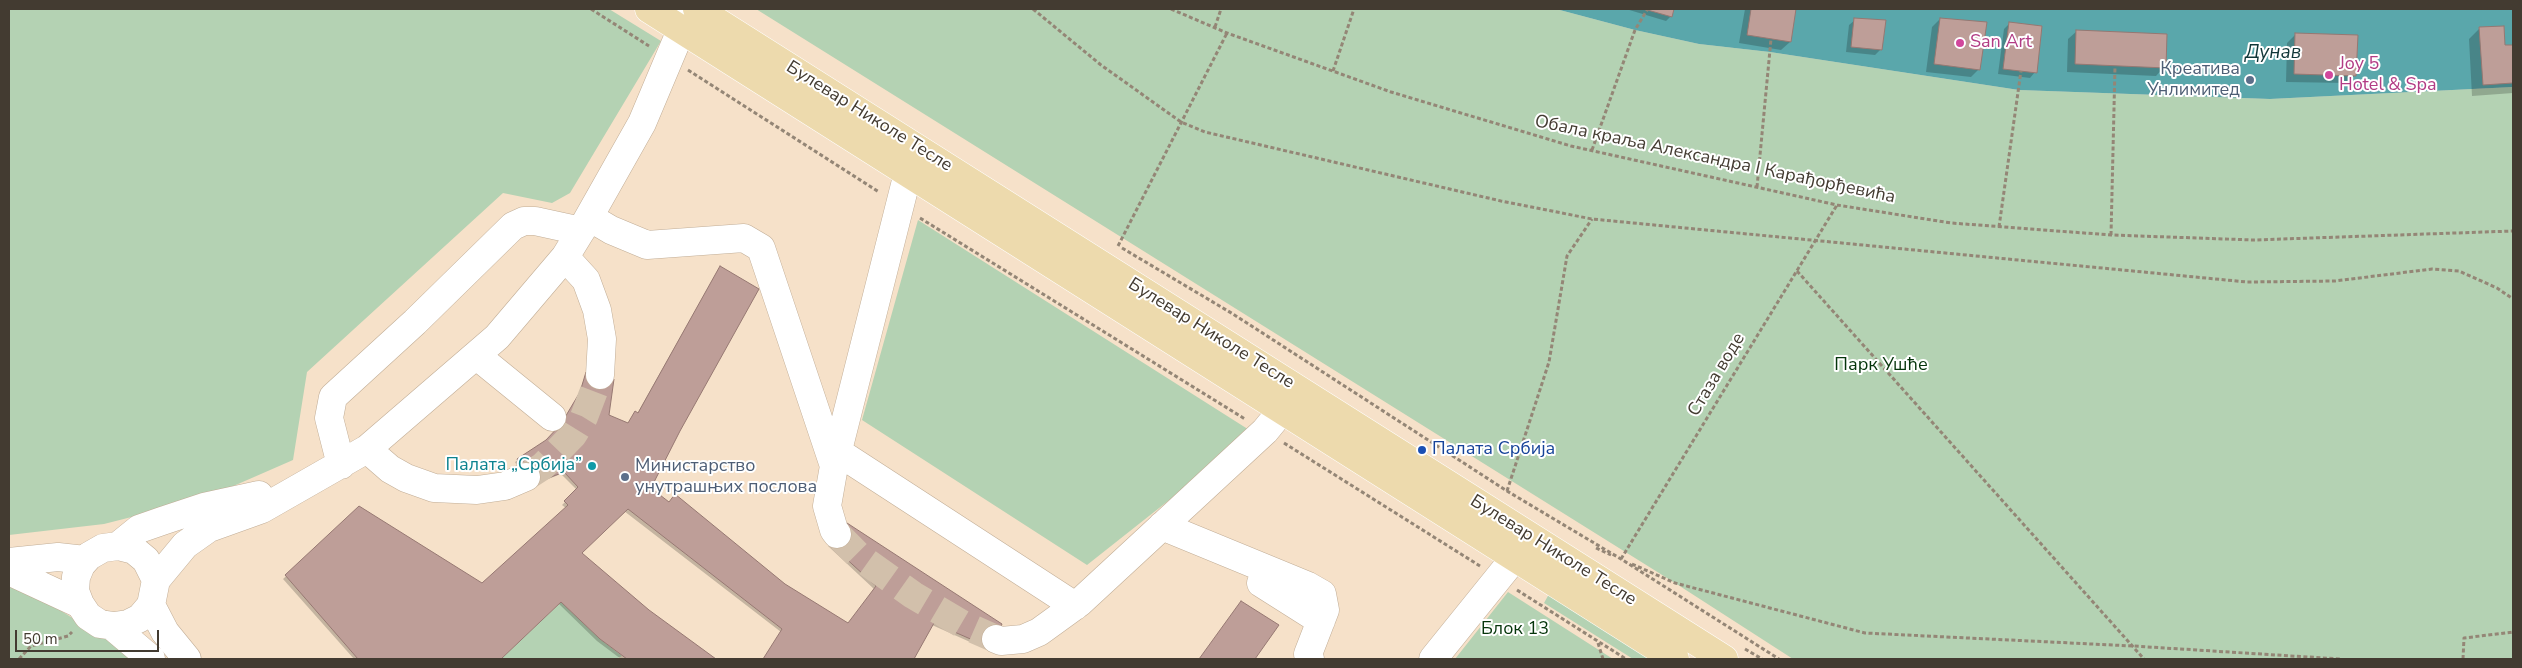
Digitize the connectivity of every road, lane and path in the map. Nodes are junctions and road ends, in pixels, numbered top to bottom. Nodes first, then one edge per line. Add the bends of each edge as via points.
1 (591, 9) edge
2 (650, 9) edge
3 (1033, 9) edge
4 (1172, 9) edge
5 (1221, 9) edge
6 (1354, 9) edge
7 (1647, 10) edge
8 (690, 15) edge
9 (1215, 28) junction
10 (1227, 33) junction
11 (1771, 39) dead end
12 (670, 58) junction
13 (2115, 66) dead end
14 (1333, 71) junction
15 (2021, 71) dead end
16 (1181, 122) junction
17 (1592, 150) junction
18 (915, 162) junction
19 (1757, 187) junction
20 (900, 205) junction
21 (1837, 205) junction
22 (1592, 219) junction
23 (585, 224) junction
24 (1999, 227) junction
25 (2513, 231) edge
26 (2111, 235) junction
27 (1110, 241) dead end
28 (1815, 241) junction
29 (1118, 246) junction
30 (565, 257) junction
31 (1797, 271) junction
32 (2513, 299) edge
33 (477, 356) junction
34 (600, 375) tunnel mouth
35 (1291, 400) junction
36 (552, 417) dead end
37 (1265, 431) junction
38 (367, 449) junction
39 (836, 459) junction
40 (341, 465) junction
41 (526, 477) tunnel mouth
42 (300, 488) junction
43 (1507, 491) junction
44 (1162, 526) junction
45 (837, 534) tunnel mouth
46 (1588, 545) dead end
47 (118, 546) junction
48 (1515, 558) junction
49 (1621, 559) junction
50 (85, 560) junction
51 (9, 562) edge
52 (9, 571) edge
53 (153, 593) junction
54 (1075, 606) junction
55 (93, 615) junction
56 (2513, 632) edge
57 (996, 639) tunnel mouth
58 (1598, 642) junction
59 (2132, 646) junction
60 (19, 659) edge
61 (151, 659) edge
62 (187, 659) edge
63 (1310, 659) edge
64 (1433, 659) edge
65 (1602, 659) edge
66 (1626, 659) edge
67 (1675, 659) edge
68 (1724, 659) edge
69 (1779, 659) edge
70 (2144, 659) edge
71 (2340, 659) edge
72 (2462, 659) edge

1 - 12 path
2 - 8 main road, Булевар Николе Тесле
3 - 16 path via 1101,65
4 - 9 path, Обала краља Александра I Карађорђевића
5 - 9 path
6 - 14 path
7 - 17 path via 1635,30
8 - 12 lane
8 - 18 main road, Булевар Николе Тесле
9 - 10 path, Обала краља Александра I Карађорђевића
10 - 14 path, Обала краља Александра I Карађорђевића
10 - 16 path
11 - 19 path
12 - 20 path
12 - 23 lane via 642,124
13 - 26 path
14 - 17 path, Обала краља Александра I Карађорђевића via 1392,92
15 - 24 path
16 - 22 path via 1205,132
16 - 29 path
17 - 19 path, Обала краља Александра I Карађорђевића
18 - 20 lane
18 - 35 main road, Булевар Николе Тесле
19 - 21 path, Обала краља Александра I Карађорђевића
20 - 37 path
20 - 39 lane
21 - 24 path, Обала краља Александра I Карађорђевића via 1950,223
21 - 28 path, Стаза воде
22 - 28 path
22 - 43 path via 1567,256 1549,362
23 - 30 lane
23 - 39 lane via 611,230 647,245 744,238 761,248
23 - 40 lane via 524,221 513,226 333,397 329,418
24 - 26 path, Обала краља Александра I Карађорђевића
25 - 26 path, Обала краља Александра I Карађорђевића via 2254,240
27 - 29 path
28 - 31 path, Стаза воде
28 - 32 path via 2247,282 2336,281 2432,269 2459,271
29 - 43 path via 1233,314
30 - 33 lane via 497,338
30 - 34 lane via 586,280 597,310 602,339
31 - 49 path, Стаза воде
31 - 59 path
33 - 36 lane
33 - 38 lane
35 - 37 lane
35 - 48 main road, Булевар Николе Тесле
37 - 44 lane
37 - 48 path
38 - 40 lane
38 - 41 lane via 390,470 434,488 476,490 505,486
39 - 45 lane via 826,506
39 - 54 lane
40 - 42 lane
42 - 47 lane via 204,507 162,520 139,529
42 - 53 lane via 262,509 209,528 185,545
43 - 49 path
44 - 54 lane
44 - 63 lane via 1267,569 1261,583 1321,621 1308,654
46 - 49 path
47 - 50 lane via 103,548
47 - 53 lane via 134,550 146,560
48 - 58 path
48 - 64 lane
48 - 67 main road, Булевар Николе Тесле
48 - 68 main road, Булевар Николе Тесле
49 - 59 path via 1675,583 1865,633
49 - 69 path
50 - 51 lane via 58,557
50 - 55 lane via 76,577 76,591
52 - 55 lane
53 - 55 lane via 140,618 128,624
53 - 62 lane via 165,632
54 - 57 lane via 1023,639
55 - 60 path via 68,636 30,646
55 - 61 lane
56 - 72 path via 2464,638
58 - 65 path
58 - 66 path
59 - 70 path
59 - 71 path

